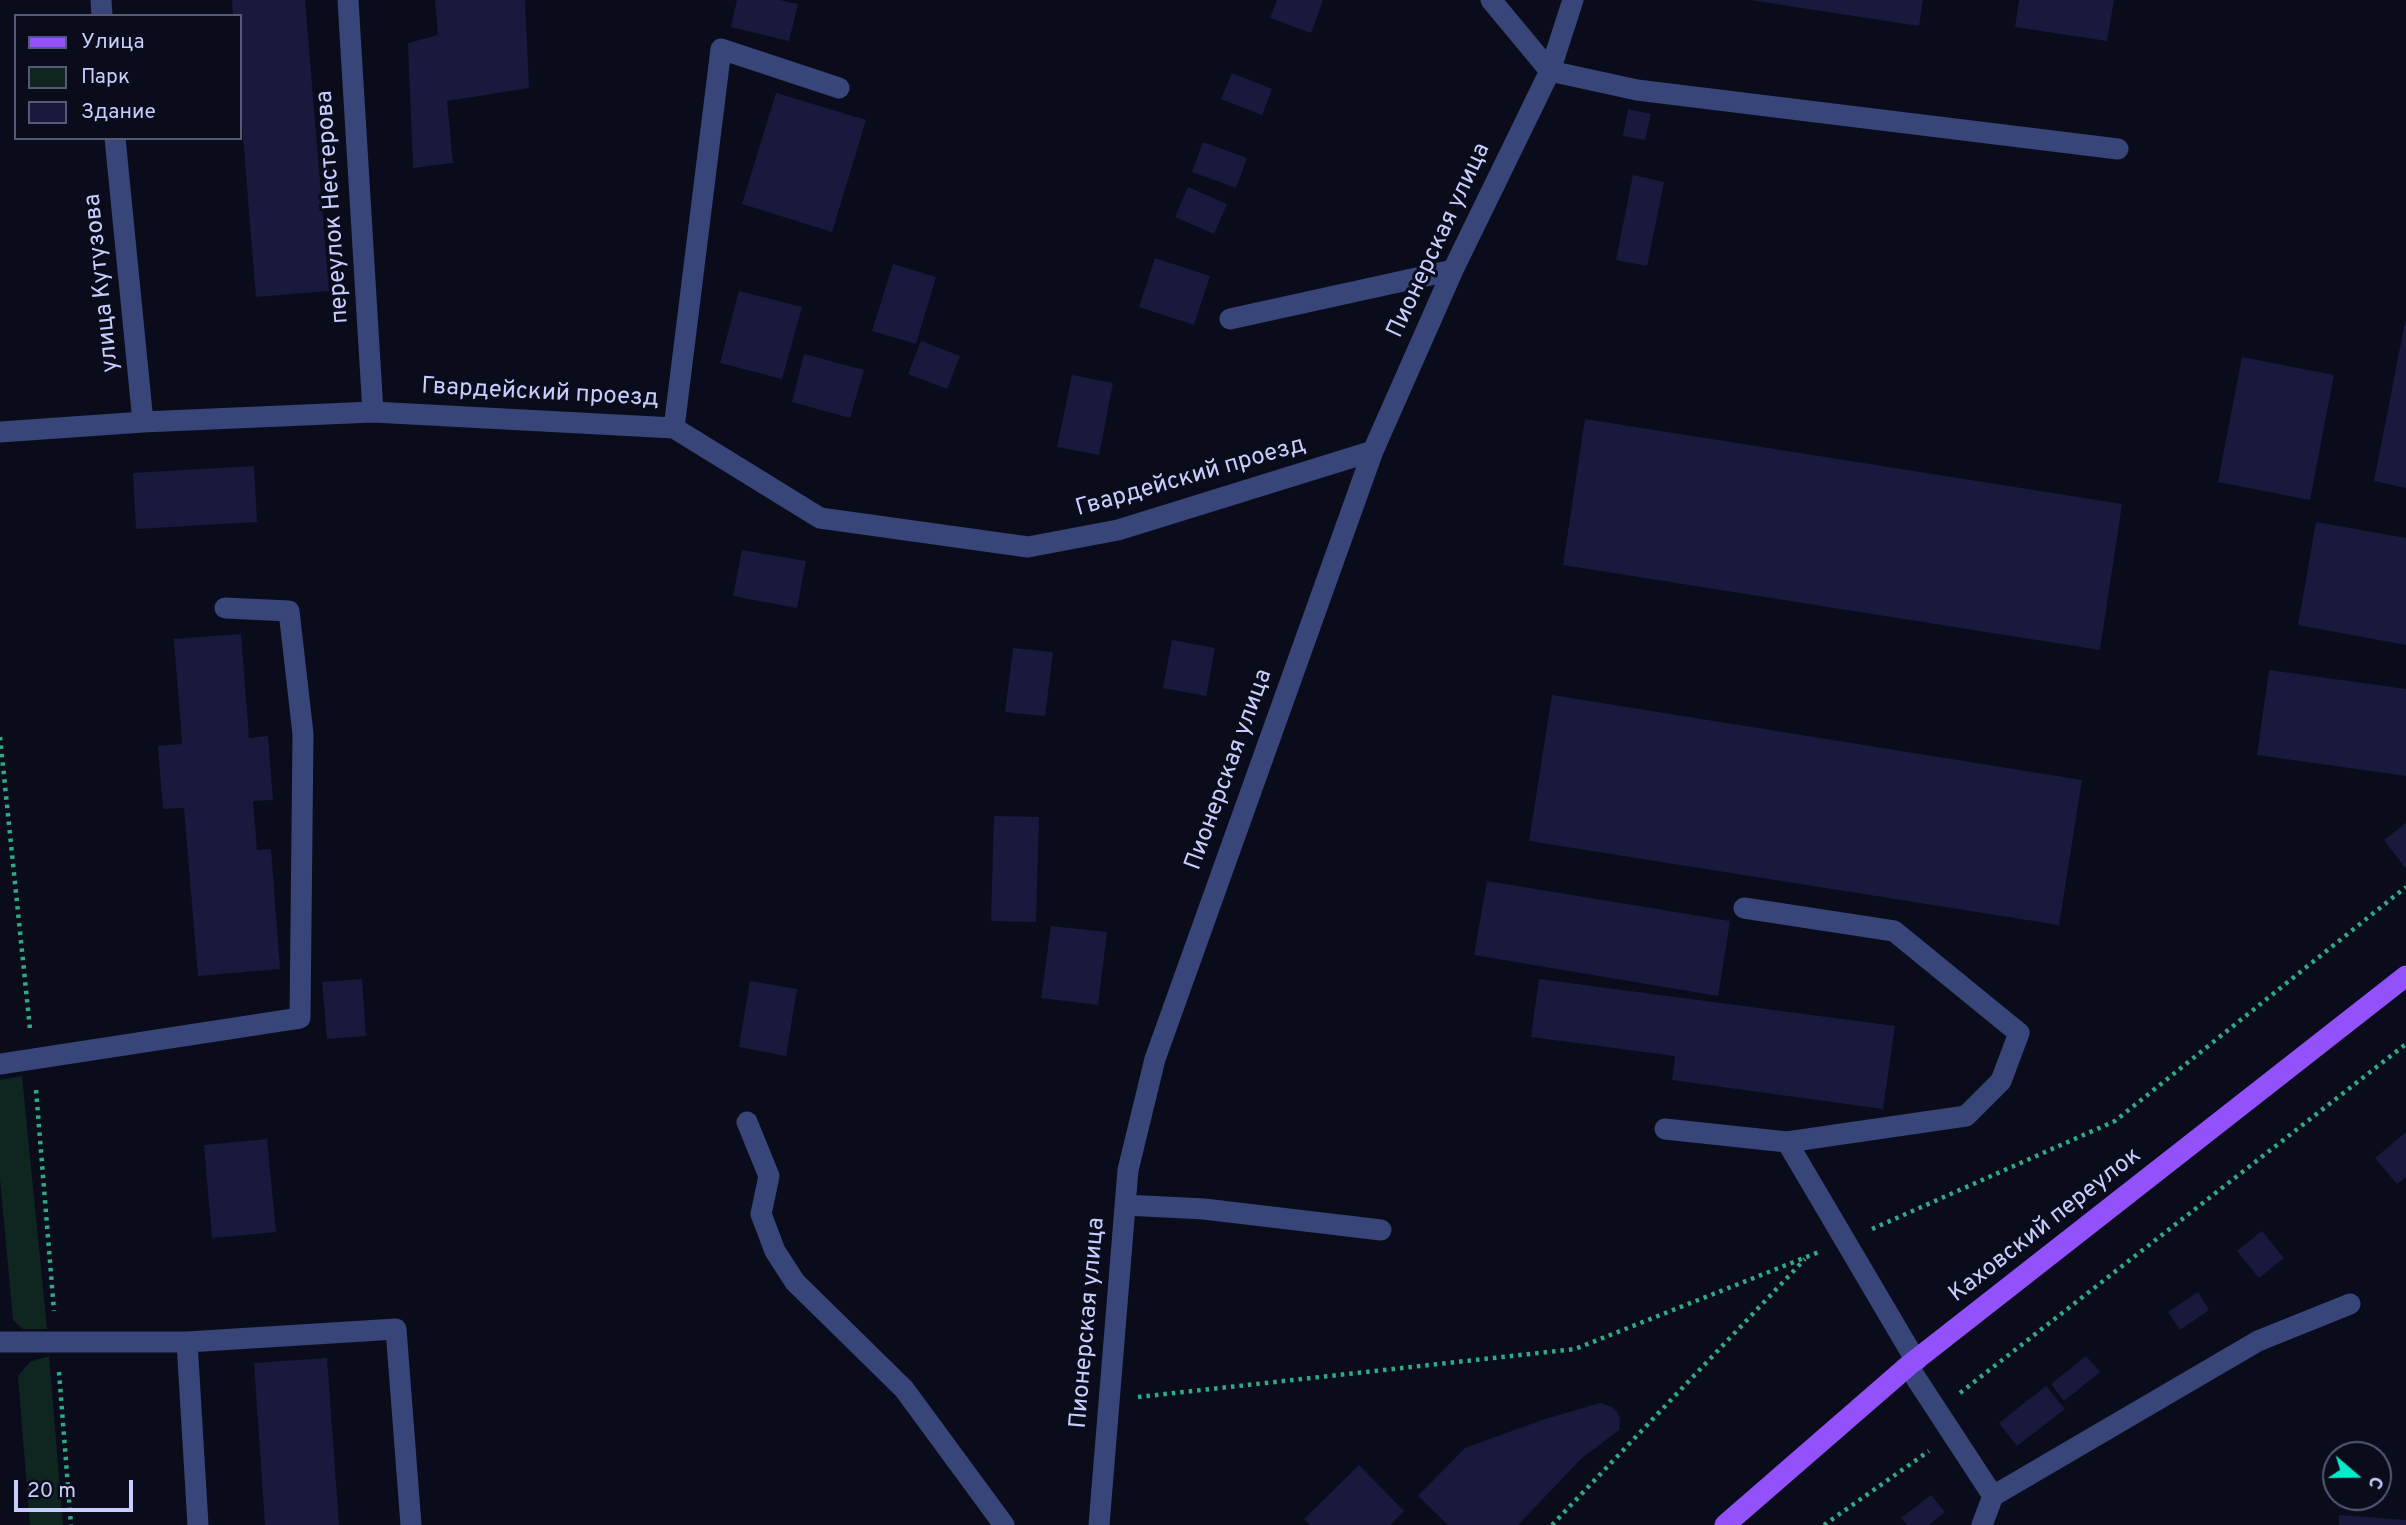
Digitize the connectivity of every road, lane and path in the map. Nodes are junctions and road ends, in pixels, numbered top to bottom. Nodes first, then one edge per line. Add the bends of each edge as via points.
1 (348, 0) edge
2 (1491, 0) edge
3 (1573, 0) edge
4 (1550, 71) junction
5 (839, 88) dead end
6 (115, 140) edge
7 (2118, 149) dead end
8 (1453, 270) junction
9 (1230, 319) dead end
10 (373, 412) junction
11 (143, 422) junction
12 (674, 428) junction
13 (0, 432) edge
14 (1373, 451) junction
15 (225, 608) dead end
16 (0, 737) edge
17 (2406, 887) edge
18 (1744, 908) dead end
19 (2406, 976) edge
20 (2406, 1044) edge
21 (34, 1060) junction
22 (0, 1064) edge
23 (747, 1122) dead end
24 (1665, 1129) dead end
25 (1787, 1142) junction
26 (1125, 1205) junction
27 (1381, 1230) dead end
28 (1844, 1242) junction
29 (1808, 1256) junction
30 (2350, 1304) dead end
31 (0, 1342) edge
32 (57, 1342) junction
33 (187, 1342) junction
34 (1912, 1364) junction
35 (1109, 1401) junction
36 (1936, 1411) junction
37 (1952, 1434) junction
38 (1993, 1496) junction
39 (71, 1525) edge
40 (198, 1525) edge
41 (411, 1525) edge
42 (1004, 1525) edge
43 (1099, 1525) edge
44 (1552, 1525) edge
45 (1725, 1525) edge
46 (1824, 1525) edge
47 (1982, 1525) edge

1 - 10 street, переулок Нестерова
2 - 4 street
3 - 4 street, Пионерская улица
4 - 7 street via 1637,90
4 - 8 street, Пионерская улица
5 - 12 street via 720,49
6 - 11 street, улица Кутузова
8 - 9 street
8 - 14 street, Пионерская улица
10 - 11 street, Гвардейский проезд
10 - 12 street, Гвардейский проезд
11 - 13 street, Гвардейский проезд
12 - 14 street, Гвардейский проезд via 820,518 1028,547 1118,530
14 - 26 street, Пионерская улица via 1155,1059 1128,1170
15 - 21 street via 289,611 303,734 300,1018
16 - 21 path
17 - 28 path via 2115,1121
18 - 25 street via 1894,932 2019,1033 2001,1081 1966,1116
19 - 34 main road, Каховский переулок
20 - 36 path
21 - 22 street
21 - 32 path
23 - 42 street via 769,1176 761,1214 782,1262 795,1282 904,1389
24 - 25 street
25 - 28 street
26 - 27 street via 1204,1209
26 - 35 street, Пионерская улица
28 - 29 path
28 - 34 street
29 - 35 path via 1575,1349
29 - 44 path
30 - 38 street via 2258,1341
31 - 32 street
32 - 33 street
32 - 39 path
33 - 40 street
33 - 41 street via 396,1329
34 - 36 street
34 - 45 main road, Каховский переулок
35 - 43 street, Пионерская улица
36 - 37 street
37 - 38 street
37 - 46 path
38 - 47 street

